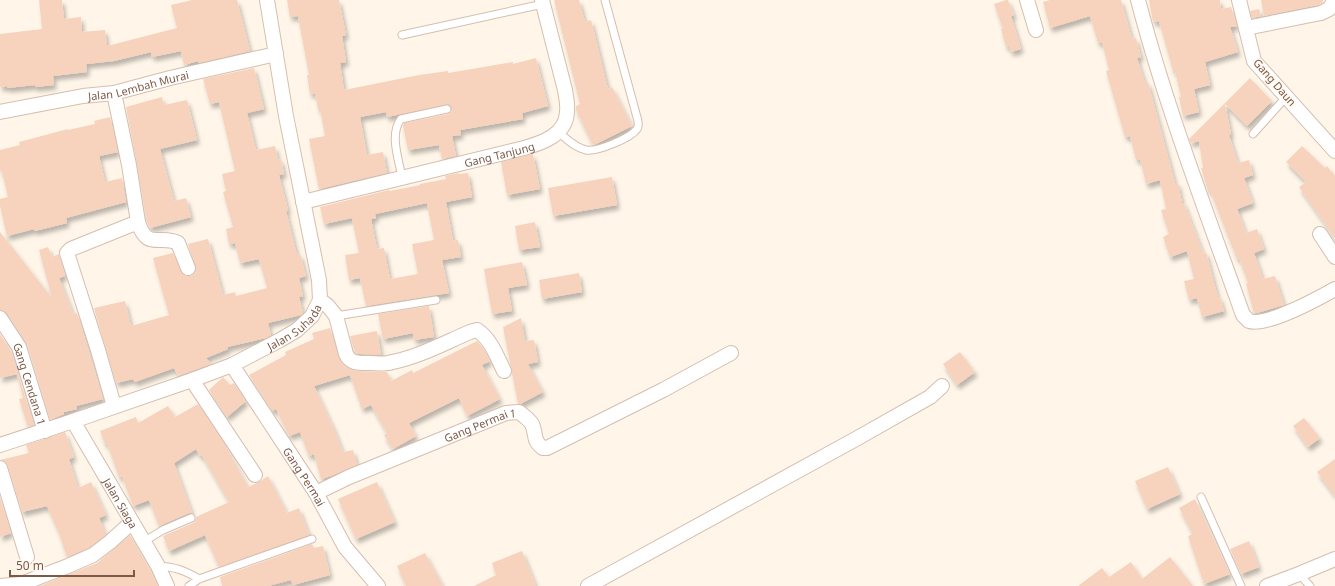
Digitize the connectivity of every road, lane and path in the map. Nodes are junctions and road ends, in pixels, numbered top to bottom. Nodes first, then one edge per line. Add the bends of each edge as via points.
1 (267, 0) edge
2 (605, 0) edge
3 (1027, 0) edge
4 (1138, 0) edge
5 (1239, 0) edge
6 (543, 2) edge
7 (1334, 4) edge
8 (1246, 28) junction
9 (1036, 30) dead end
10 (402, 35) dead end
11 (276, 54) junction
12 (114, 93) junction
13 (1287, 96) junction
14 (447, 109) dead end
15 (0, 112) edge
16 (558, 132) junction
17 (1253, 134) dead end
18 (1335, 151) edge
19 (402, 178) junction
20 (303, 202) junction
21 (138, 222) junction
22 (1320, 234) dead end
23 (1335, 257) edge
24 (188, 268) dead end
25 (1335, 289) edge
26 (320, 300) junction
27 (436, 300) dead end
28 (336, 316) junction
29 (0, 318) edge
30 (731, 353) dead end
31 (232, 365) junction
32 (504, 372) dead end
33 (192, 380) junction
34 (942, 386) dead end
35 (114, 406) junction
36 (73, 421) junction
37 (45, 431) junction
38 (0, 445) edge
39 (0, 468) edge
40 (255, 474) dead end
41 (316, 493) junction
42 (1201, 497) dead end
43 (190, 518) dead end
44 (132, 522) junction
45 (312, 539) dead end
46 (143, 542) junction
47 (27, 557) dead end
48 (1335, 559) edge
49 (158, 566) junction
50 (1299, 574) junction
51 (199, 579) junction
52 (0, 586) edge
53 (167, 586) edge
54 (189, 586) edge
55 (378, 586) edge
56 (588, 586) edge
57 (1241, 586) edge
58 (1267, 586) edge
59 (1310, 586) edge

1 - 11 street, Jalan Suhada
2 - 16 lane via 638,127 617,142 593,151 576,146
3 - 9 street
4 - 25 street via 1187,156 1243,315 1252,322 1284,314
5 - 8 street, Gang Daun
6 - 10 lane
6 - 16 street via 567,104 568,113
7 - 8 street via 1321,13
8 - 13 street, Gang Daun via 1254,61
11 - 12 street, Jalan Lembah Murai
11 - 20 street, Jalan Suhada
12 - 15 street, Jalan Lembah Murai via 83,96
12 - 21 street
13 - 17 lane
13 - 18 street, Gang Daun
14 - 19 lane via 401,119 397,124 394,138
16 - 19 street, Gang Tanjung via 550,138 524,148
19 - 20 street, Gang Tanjung
20 - 26 street, Jalan Suhada via 319,280
21 - 24 street via 142,233 148,238 178,243
21 - 35 street via 71,249 67,253
22 - 23 street
26 - 28 street
26 - 31 street, Jalan Suhada via 312,316 298,330
27 - 28 lane
28 - 32 street via 346,354 353,362 388,363 420,354 477,330 489,340
29 - 37 street, Gang Cendana 1 via 19,347
30 - 41 street, Gang Permai 1 via 548,448 536,443 532,424 526,417 519,412 506,413
31 - 33 street, Jalan Suhada
31 - 41 street, Gang Permai
33 - 35 street, Jalan Suhada
33 - 40 street
34 - 56 street via 930,397 854,440
35 - 36 street, Jalan Suhada
36 - 37 street, Jalan Suhada
36 - 44 street, Jalan Siaga
37 - 38 street, Jalan Suhada
39 - 47 street
41 - 55 street, Gang Permai via 345,547
42 - 57 lane
43 - 46 lane
44 - 46 street, Jalan Siaga
44 - 52 street via 93,555 21,584
45 - 51 lane
46 - 49 street, Jalan Siaga
48 - 50 street
49 - 51 lane via 172,566 185,570
49 - 53 street, Jalan Siaga
50 - 58 street
50 - 59 lane
51 - 54 lane

